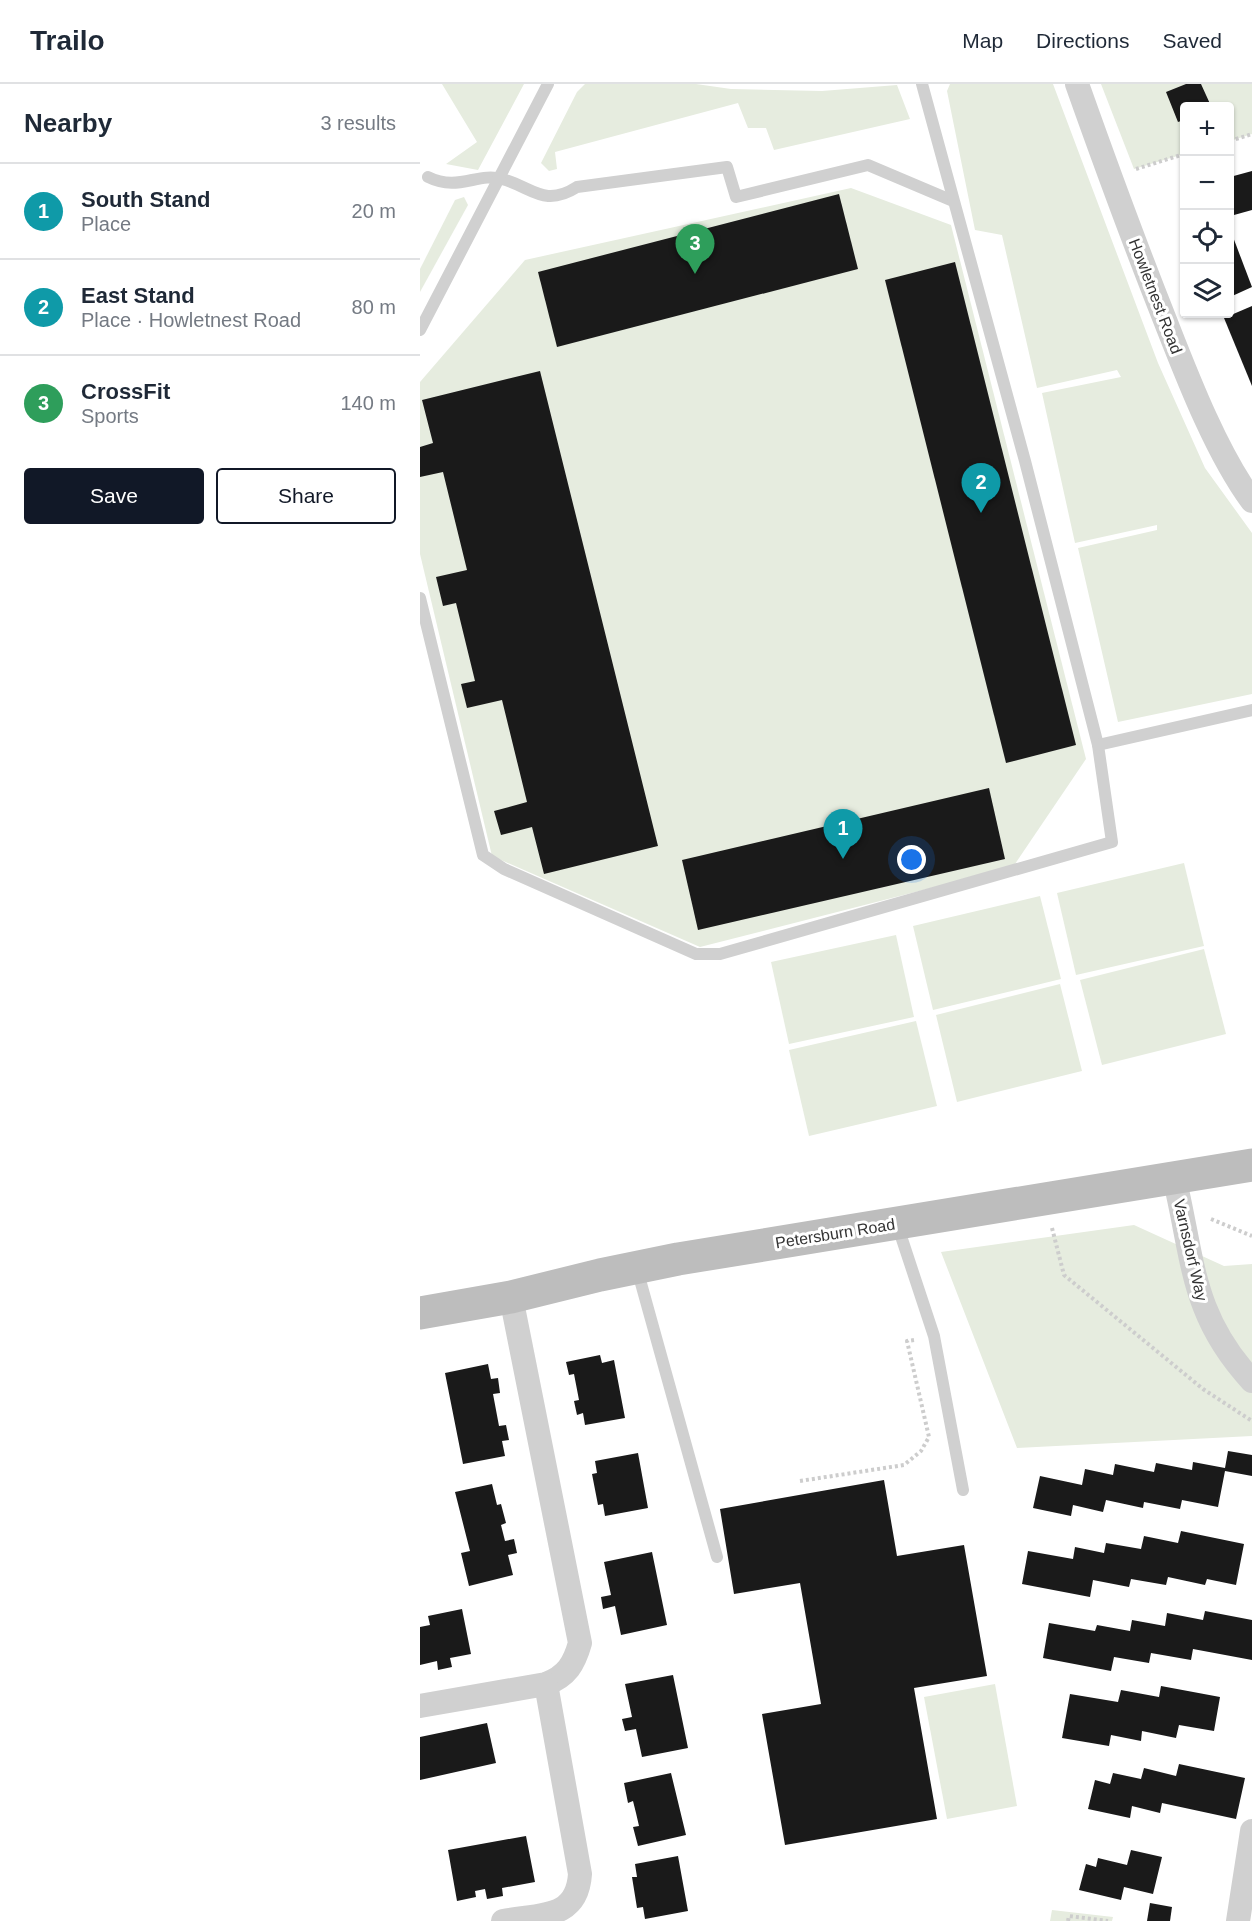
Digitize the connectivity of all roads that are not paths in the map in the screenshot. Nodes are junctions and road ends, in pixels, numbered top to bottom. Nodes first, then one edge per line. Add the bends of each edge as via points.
1 (548, 84) edge
2 (922, 84) edge
3 (1077, 84) edge
4 (428, 177) dead end
5 (501, 178) junction
6 (953, 201) junction
7 (420, 330) edge
8 (1252, 501) edge
9 (420, 598) edge
10 (1252, 710) edge
11 (1098, 745) junction
12 (1252, 1165) edge
13 (1174, 1177) junction
14 (897, 1223) junction
15 (636, 1268) junction
16 (511, 1297) junction
17 (420, 1313) edge
18 (1252, 1381) edge
19 (963, 1490) dead end
20 (717, 1557) dead end
21 (546, 1684) junction
22 (420, 1706) edge
23 (1252, 1831) edge
24 (503, 1921) edge
25 (1238, 1921) edge

1 - 5 lane
2 - 6 lane
3 - 8 street, Howletnest Road via 1190,383 1240,485
4 - 5 lane via 442,184
5 - 6 lane via 534,194 550,196 564,195 577,187 727,167 736,196 868,165
5 - 7 lane
6 - 11 lane
9 - 11 lane via 483,855 504,869 696,954 720,954 1112,842
10 - 11 lane
12 - 13 main road, Petersburn Road
13 - 14 main road, Petersburn Road
13 - 18 street, Varnsdorf Way via 1202,1305 1221,1342
14 - 15 main road, Petersburn Road
14 - 19 lane via 934,1336
15 - 16 main road, Petersburn Road
15 - 20 lane
16 - 17 main road, Petersburn Road
16 - 21 street via 580,1643 570,1669 560,1679
21 - 22 street
21 - 24 street via 580,1875 579,1890 563,1910
23 - 25 street

